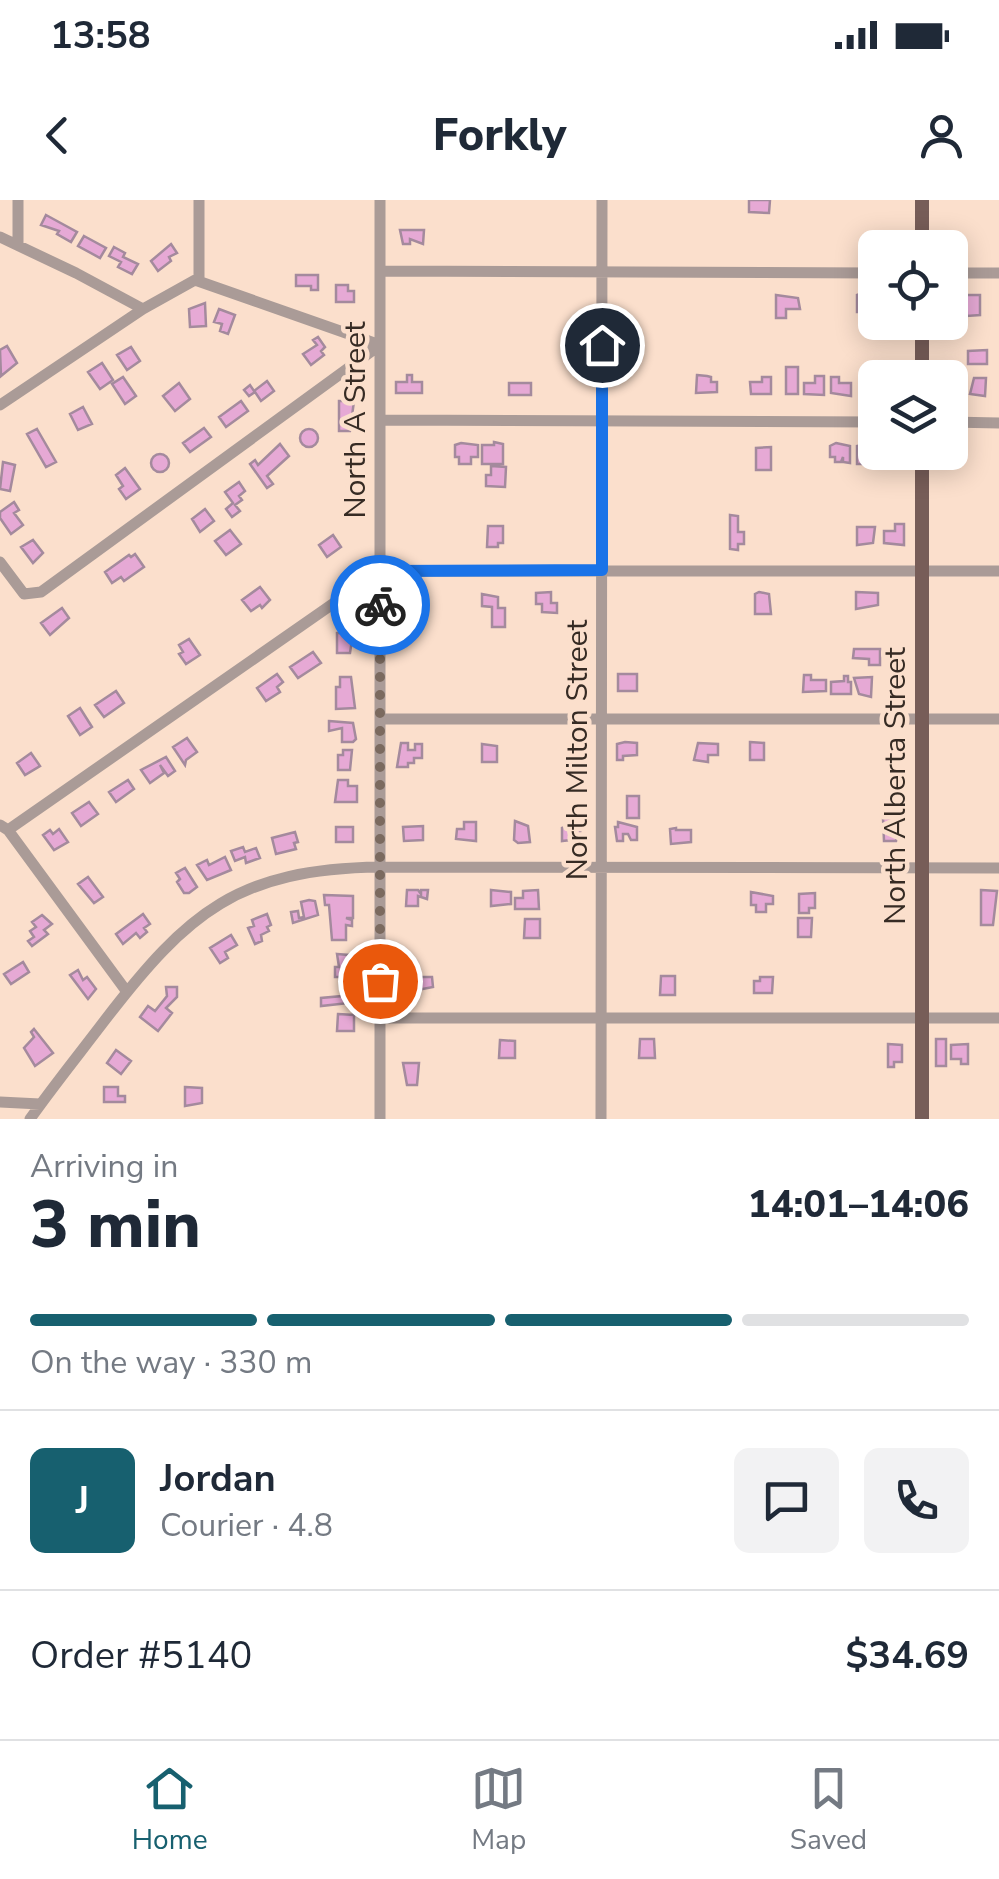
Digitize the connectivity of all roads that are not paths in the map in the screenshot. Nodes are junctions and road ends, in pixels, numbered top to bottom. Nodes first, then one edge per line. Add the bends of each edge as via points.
1 (18, 200) edge
2 (199, 200) edge
3 (380, 200) edge
4 (602, 200) edge
5 (922, 200) edge
6 (922, 230) edge
7 (0, 237) edge
8 (18, 244) junction
9 (380, 271) junction
10 (602, 271) junction
11 (858, 273) edge
12 (968, 273) edge
13 (999, 273) edge
14 (197, 280) junction
15 (143, 309) junction
16 (380, 345) junction
17 (0, 404) edge
18 (380, 420) junction
19 (602, 420) junction
20 (858, 422) edge
21 (968, 422) edge
22 (999, 422) edge
23 (922, 470) edge
24 (0, 562) edge
25 (602, 570) junction
26 (380, 571) junction
27 (922, 571) junction
28 (999, 571) edge
29 (602, 719) junction
30 (922, 719) junction
31 (380, 720) junction
32 (999, 720) edge
33 (4, 828) edge
34 (380, 867) junction
35 (603, 868) junction
36 (922, 868) junction
37 (999, 868) edge
38 (127, 992) junction
39 (602, 1017) junction
40 (922, 1017) junction
41 (380, 1018) junction
42 (999, 1018) edge
43 (0, 1102) edge
44 (40, 1104) junction
45 (32, 1119) edge
46 (380, 1119) edge
47 (601, 1119) edge
48 (922, 1119) edge

1 - 8 street
2 - 14 street
3 - 9 street, North A Street
4 - 10 street, North Milton Street
5 - 6 main road
7 - 8 street
8 - 15 street
9 - 10 street
9 - 16 street, North A Street
10 - 11 street
10 - 19 street, North Milton Street
12 - 13 street
14 - 15 street
14 - 16 street
15 - 17 street
16 - 18 street, North A Street
16 - 24 street via 40,592 24,594
18 - 19 street
18 - 26 street, North A Street
19 - 20 street
19 - 25 street, North Milton Street
21 - 22 street
23 - 27 main road, North Alberta Street
25 - 26 street
25 - 27 street
25 - 29 street, North Milton Street
26 - 31 street, North A Street
26 - 33 street
27 - 28 street
27 - 30 main road, North Alberta Street
29 - 30 street
29 - 31 street
29 - 35 street, North Milton Street
30 - 32 street
30 - 36 main road, North Alberta Street
31 - 34 street, North A Street
33 - 38 street
34 - 35 street
34 - 38 street via 304,872 237,894 178,933
34 - 41 street, North A Street
35 - 36 street
35 - 39 street, North Milton Street
36 - 37 street
36 - 40 main road, North Alberta Street
38 - 44 street
39 - 40 street
39 - 41 street
39 - 47 street, North Milton Street
40 - 42 street
40 - 48 main road, North Alberta Street
41 - 46 street, North A Street
43 - 44 street
44 - 45 street

